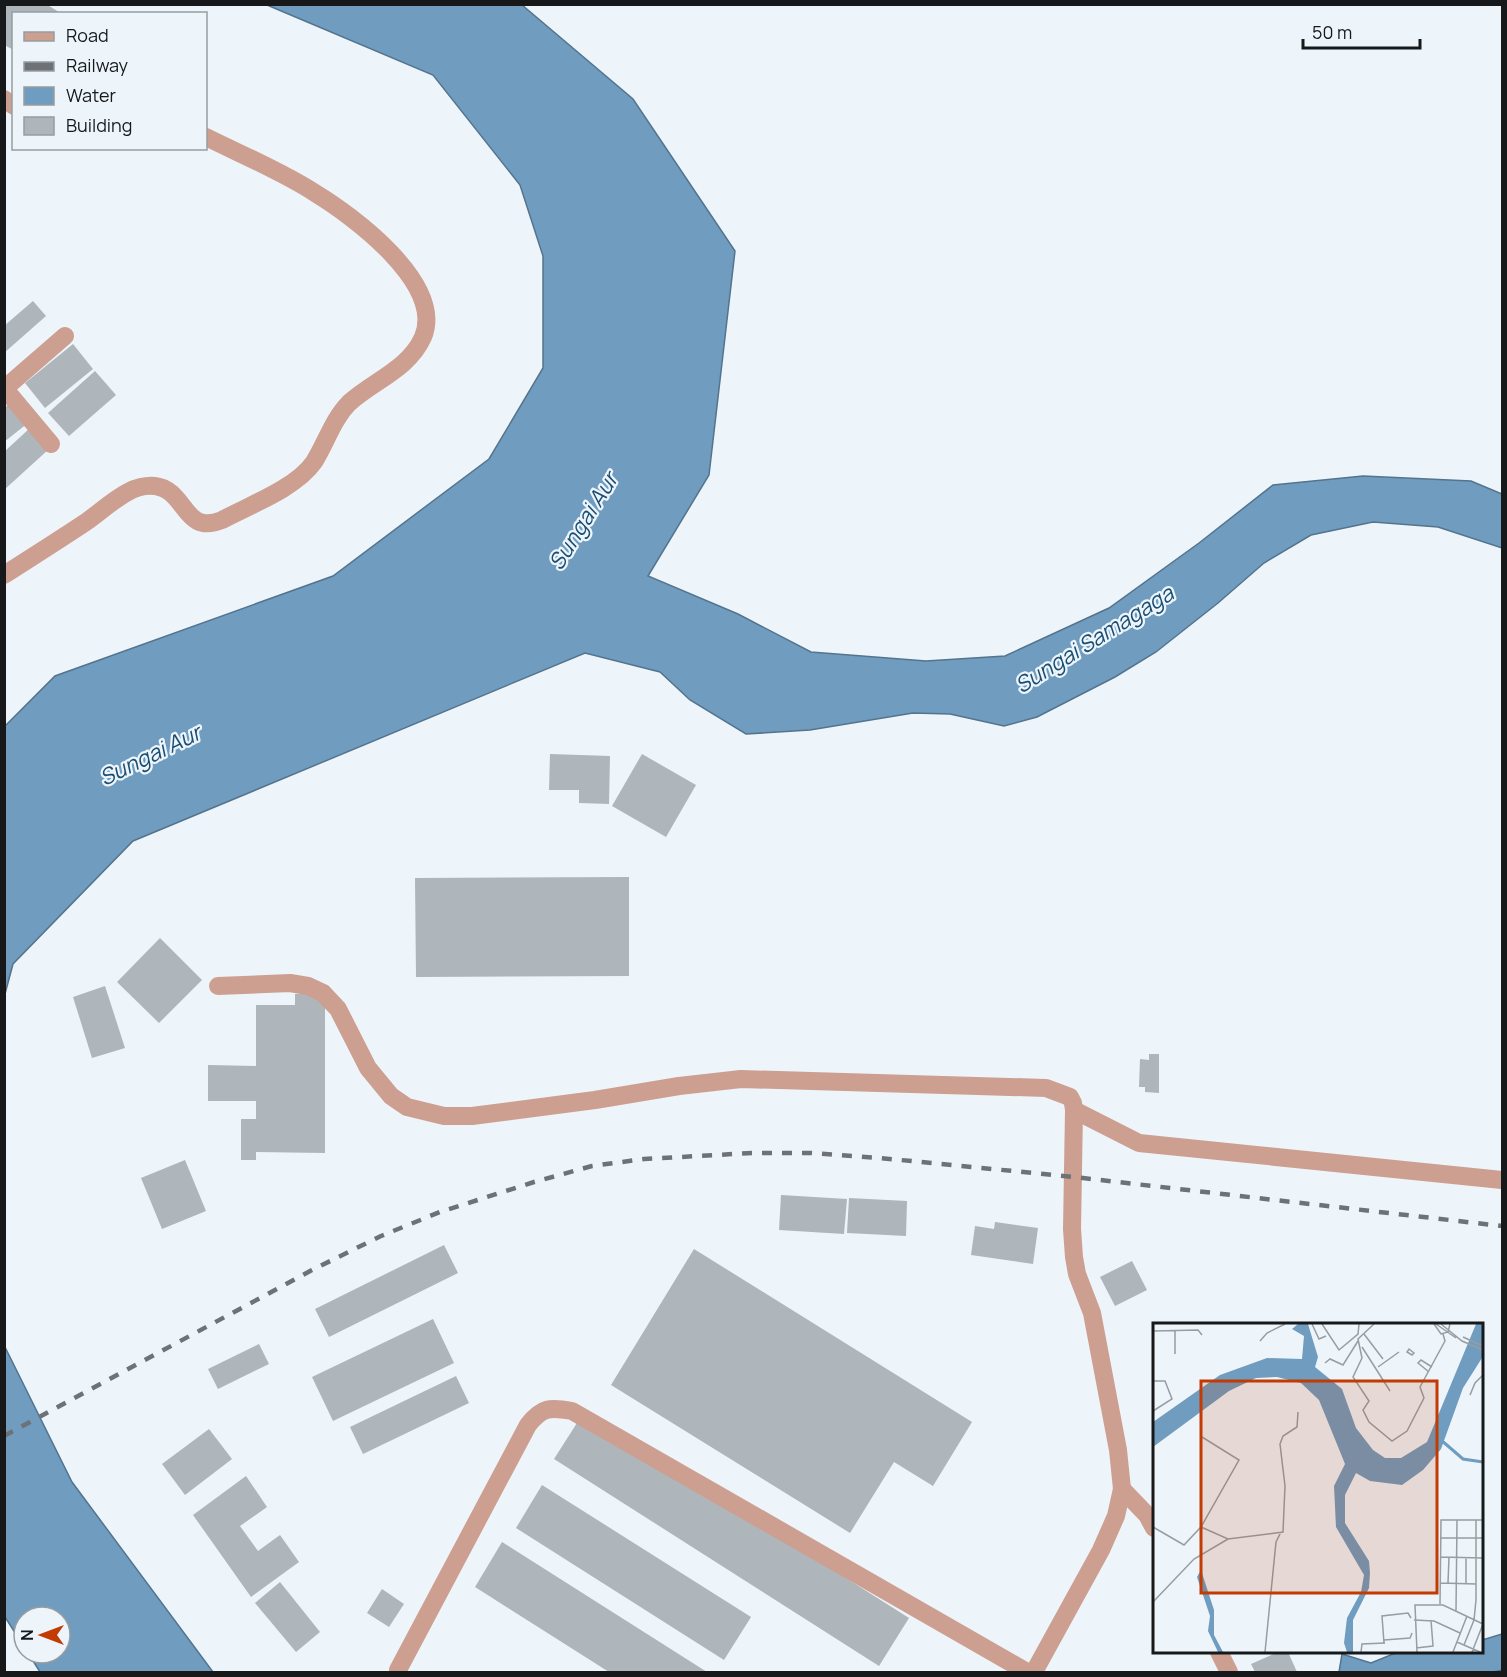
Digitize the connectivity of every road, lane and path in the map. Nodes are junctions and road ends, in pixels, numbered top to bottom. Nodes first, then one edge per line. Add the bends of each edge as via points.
1 (207, 138) edge
2 (65, 336) dead end
3 (5, 389) edge
4 (51, 444) dead end
5 (4, 575) edge
6 (218, 986) dead end
7 (1074, 1110) junction
8 (1503, 1180) edge
9 (1122, 1489) junction
10 (1153, 1525) edge
11 (1220, 1653) edge
12 (398, 1670) dead end
13 (1027, 1672) edge
14 (1034, 1672) edge
15 (1229, 1672) edge

1 - 5 lane via 313,191 387,249 406,271 424,304 427,321 423,336 394,371 347,405 302,476 213,524 196,521 165,489 142,486 128,491
2 - 3 lane
3 - 4 lane
6 - 7 lane via 290,983 323,993 338,1009 381,1086 407,1107 438,1115 472,1116 741,1078 1046,1088 1070,1097
7 - 8 lane via 1139,1143
7 - 9 lane via 1074,1257 1092,1313
9 - 10 lane
9 - 14 lane via 1116,1516 1101,1550
11 - 15 lane
12 - 13 lane via 528,1425 546,1409 557,1408 572,1411

